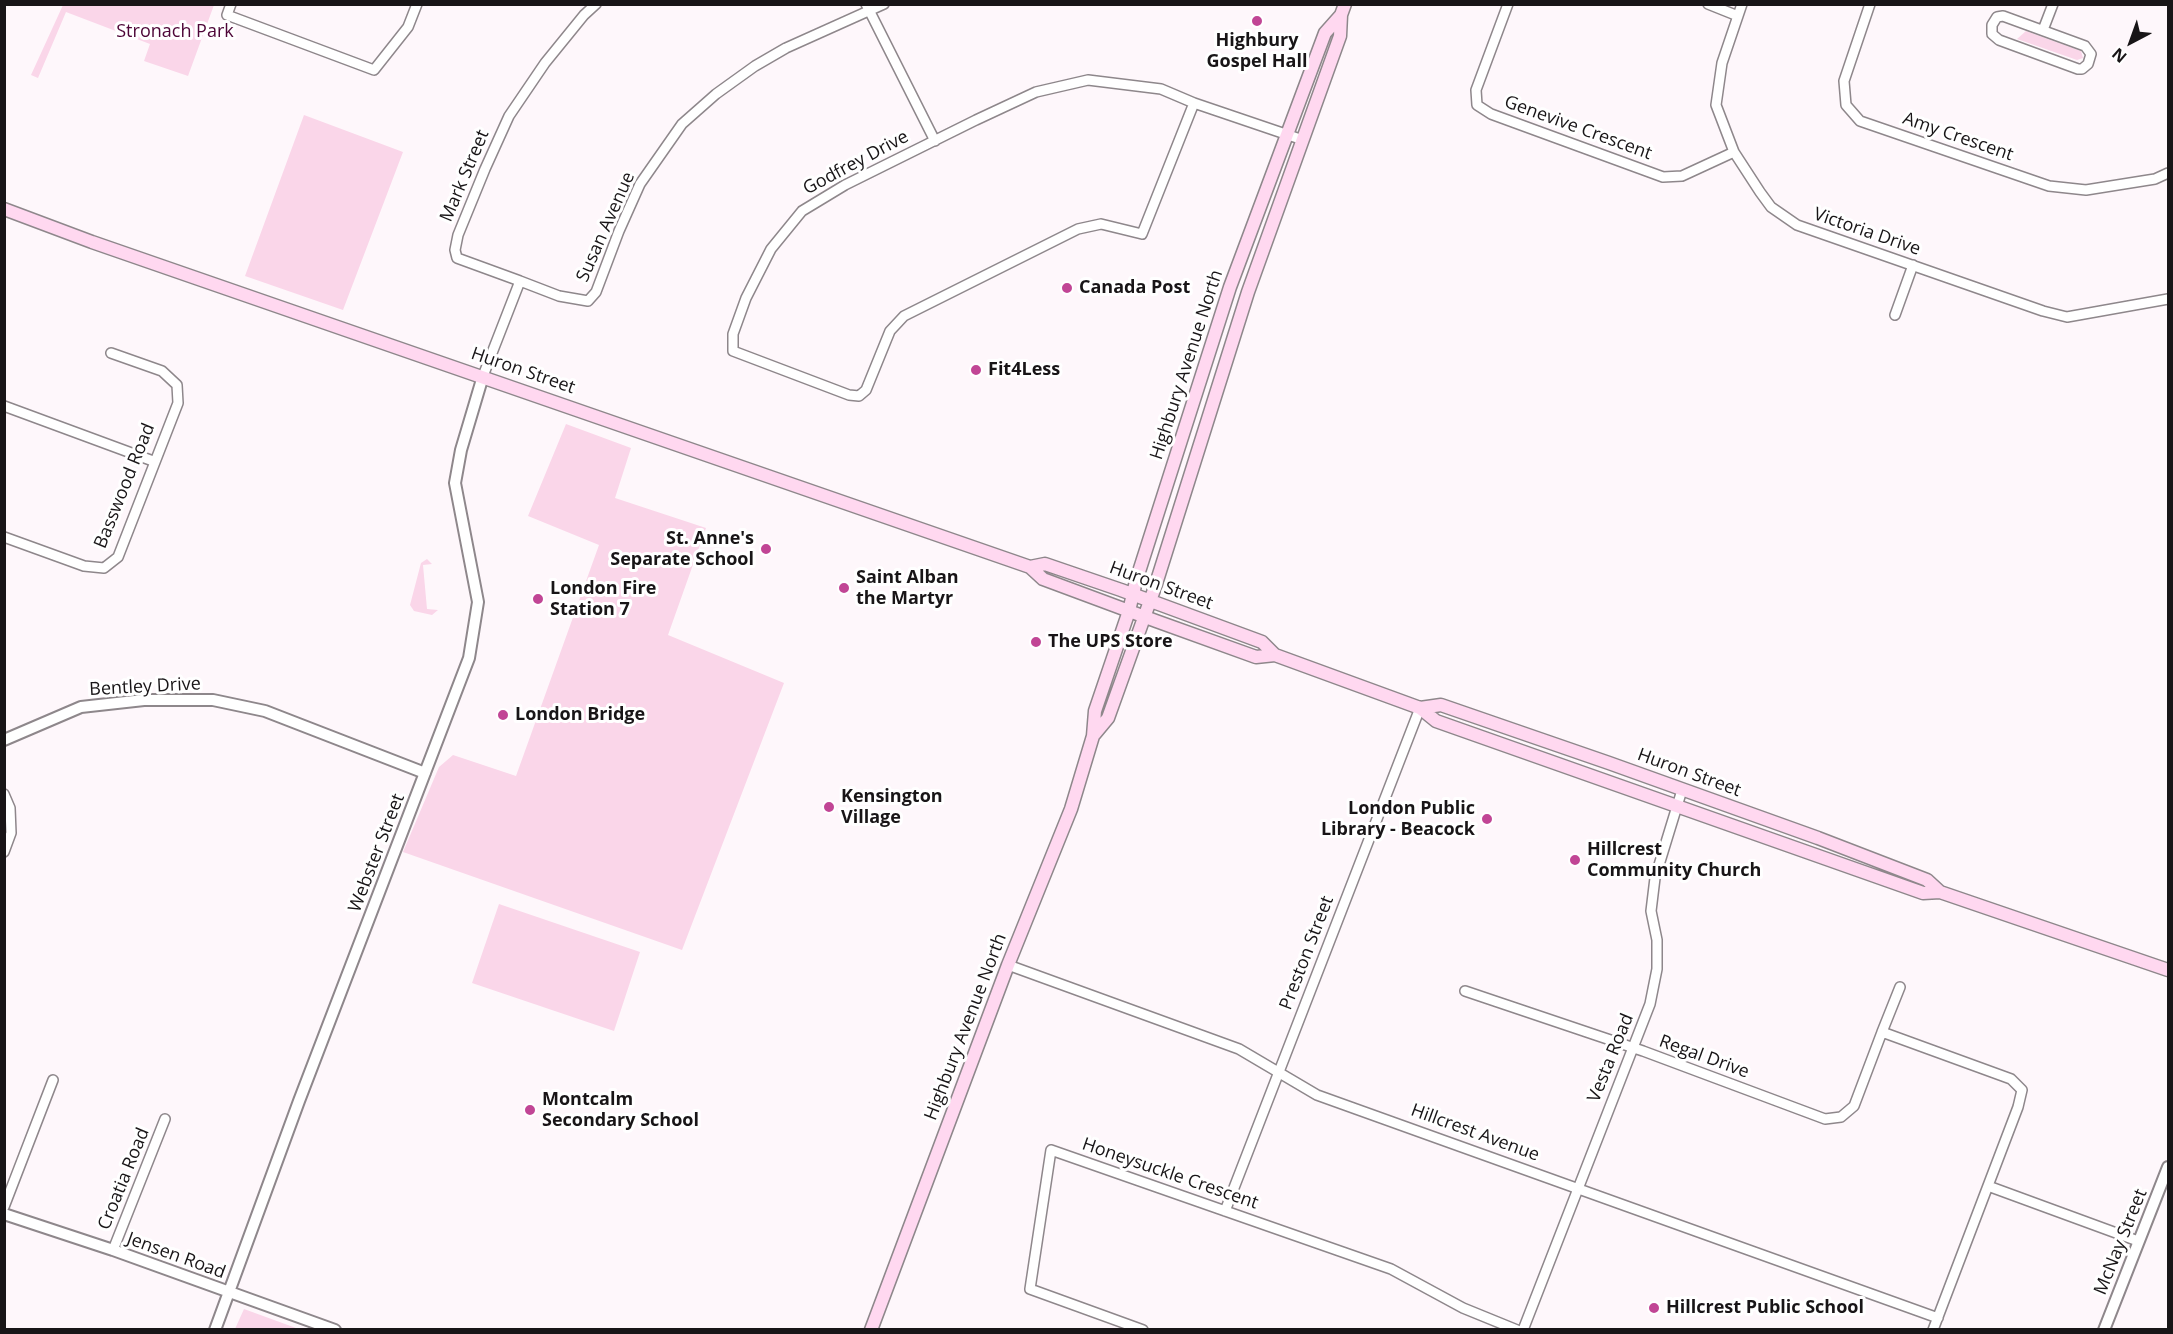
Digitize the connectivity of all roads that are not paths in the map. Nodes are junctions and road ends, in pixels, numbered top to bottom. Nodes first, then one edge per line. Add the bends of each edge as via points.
1 (231, 4) edge
2 (417, 4) edge
3 (596, 4) edge
4 (884, 4) edge
5 (1508, 4) edge
6 (1708, 4) edge
7 (1742, 4) edge
8 (1870, 4) edge
9 (2053, 4) edge
10 (868, 8) edge
11 (1343, 10) edge
12 (1738, 16) junction
13 (2043, 30) junction
14 (1194, 103) junction
15 (1288, 134) junction
16 (1302, 140) junction
17 (934, 141) junction
18 (1734, 152) junction
19 (2169, 172) edge
20 (4, 209) edge
21 (1913, 265) junction
22 (520, 281) junction
23 (2169, 299) edge
24 (1894, 315) dead end
25 (111, 353) dead end
26 (483, 376) junction
27 (4, 406) edge
28 (153, 461) junction
29 (4, 537) edge
30 (1030, 567) junction
31 (1133, 594) junction
32 (1149, 601) junction
33 (1129, 611) junction
34 (1143, 616) junction
35 (1275, 656) junction
36 (1420, 708) junction
37 (1094, 736) junction
38 (4, 740) edge
39 (425, 773) junction
40 (1682, 790) junction
41 (4, 794) edge
42 (1678, 806) junction
43 (4, 852) edge
44 (1940, 892) junction
45 (1008, 965) junction
46 (2169, 970) edge
47 (1900, 987) dead end
48 (1465, 992) dead end
49 (1882, 1032) junction
50 (1632, 1048) junction
51 (1279, 1072) junction
52 (53, 1080) dead end
53 (165, 1119) dead end
54 (2169, 1167) edge
55 (1988, 1186) junction
56 (1578, 1188) junction
57 (4, 1207) edge
58 (1225, 1211) junction
59 (4, 1214) edge
60 (2138, 1241) junction
61 (113, 1250) junction
62 (230, 1293) junction
63 (1938, 1318) junction
64 (215, 1329) edge
65 (335, 1329) edge
66 (871, 1329) edge
67 (1143, 1329) edge
68 (1517, 1329) edge
69 (1523, 1329) edge
70 (1933, 1329) edge
71 (2104, 1329) edge

1 - 2 street via 227,15 374,70 408,27
3 - 22 street, Mark Street via 545,63 509,116 458,235 457,258
4 - 10 street, Susan Avenue
5 - 18 street, Genevive Crescent via 1476,90 1477,105 1491,114 1663,177 1682,176
6 - 12 street
7 - 12 street, Victoria Drive
8 - 19 street, Amy Crescent via 1844,81 1846,105 1860,120 2049,186 2086,190 2155,179
9 - 13 street
10 - 17 street
10 - 22 street, Susan Avenue via 755,66 682,124 640,184 597,292 588,301 558,296
11 - 15 main road, Highbury Avenue North via 1325,33
11 - 16 main road, Highbury Avenue North via 1340,36
12 - 18 street, Victoria Drive via 1722,63 1716,105
13 - 13 street via 2085,46 2091,54 2088,64 2082,69 2072,67 1992,34 1994,20 2003,16
14 - 15 street, Godfrey Drive
14 - 17 street, Godfrey Drive via 1161,89 1088,80 1036,92
14 - 17 street, Godfrey Drive via 1142,234 1101,224 1078,229 904,316 890,331 866,390 859,396 733,351 733,334 746,298 771,249 802,211
15 - 16 street, Godfrey Drive
15 - 31 main road, Highbury Avenue North via 1230,286
16 - 32 main road, Highbury Avenue North via 1248,292
18 - 21 street, Victoria Drive via 1771,207 1797,225
20 - 26 main road, Huron Street
21 - 23 street, Victoria Drive via 2067,317
21 - 24 street
22 - 26 street
25 - 28 street, Basswood Road via 162,370 177,385 178,403
26 - 30 main road, Huron Street
26 - 39 street, Webster Street via 455,483 478,602 470,658
27 - 28 street
28 - 29 street, Basswood Road via 118,557 104,568 84,566
30 - 31 main road, Huron Street via 1045,564
30 - 33 main road, Huron Street via 1043,579
31 - 32 main road, Huron Street
31 - 33 main road, Highbury Avenue North
32 - 34 main road, Highbury Avenue North
32 - 35 main road, Huron Street via 1262,642
33 - 34 main road, Huron Street
33 - 37 main road, Highbury Avenue North via 1095,711
34 - 35 main road, Huron Street via 1256,657
34 - 37 main road, Highbury Avenue North via 1108,718
35 - 36 main road, Huron Street
36 - 40 main road, Huron Street via 1441,705
36 - 42 main road, Huron Street via 1436,721
36 - 51 street, Preston Street
37 - 45 main road, Highbury Avenue North via 1071,809
38 - 39 street, Bentley Drive via 81,707 144,700 213,700 265,711
39 - 62 street, Webster Street
40 - 42 street, Vesta Road
40 - 44 main road, Huron Street via 1927,880
41 - 43 street via 10,808 11,833
42 - 44 main road, Huron Street via 1923,893
42 - 50 street, Vesta Road via 1655,878 1651,911 1657,940 1656,969 1650,1005
44 - 46 main road, Huron Street
45 - 51 street, Hillcrest Avenue via 1239,1049
45 - 66 main road, Highbury Avenue North
47 - 49 street, Regal Drive
48 - 50 street, Regal Drive
49 - 50 street, Regal Drive via 1854,1106 1841,1117 1825,1119
49 - 55 street via 2011,1079 2022,1090
50 - 56 street, Vesta Road
51 - 56 street, Hillcrest Avenue via 1317,1095
51 - 58 street, Preston Street
52 - 57 street
53 - 61 street, Croatia Road
54 - 60 street, McNay Street
55 - 60 street
55 - 63 street
56 - 63 street, Hillcrest Avenue
56 - 69 street, Vesta Road
58 - 67 street, Honeysuckle Crescent via 1051,1150 1030,1289
58 - 68 street, Honeysuckle Crescent via 1391,1269 1463,1308
59 - 61 street, Jensen Road
60 - 71 street, McNay Street
61 - 62 street, Jensen Road
62 - 64 street, Webster Street
62 - 65 street, Jensen Road
63 - 70 street

